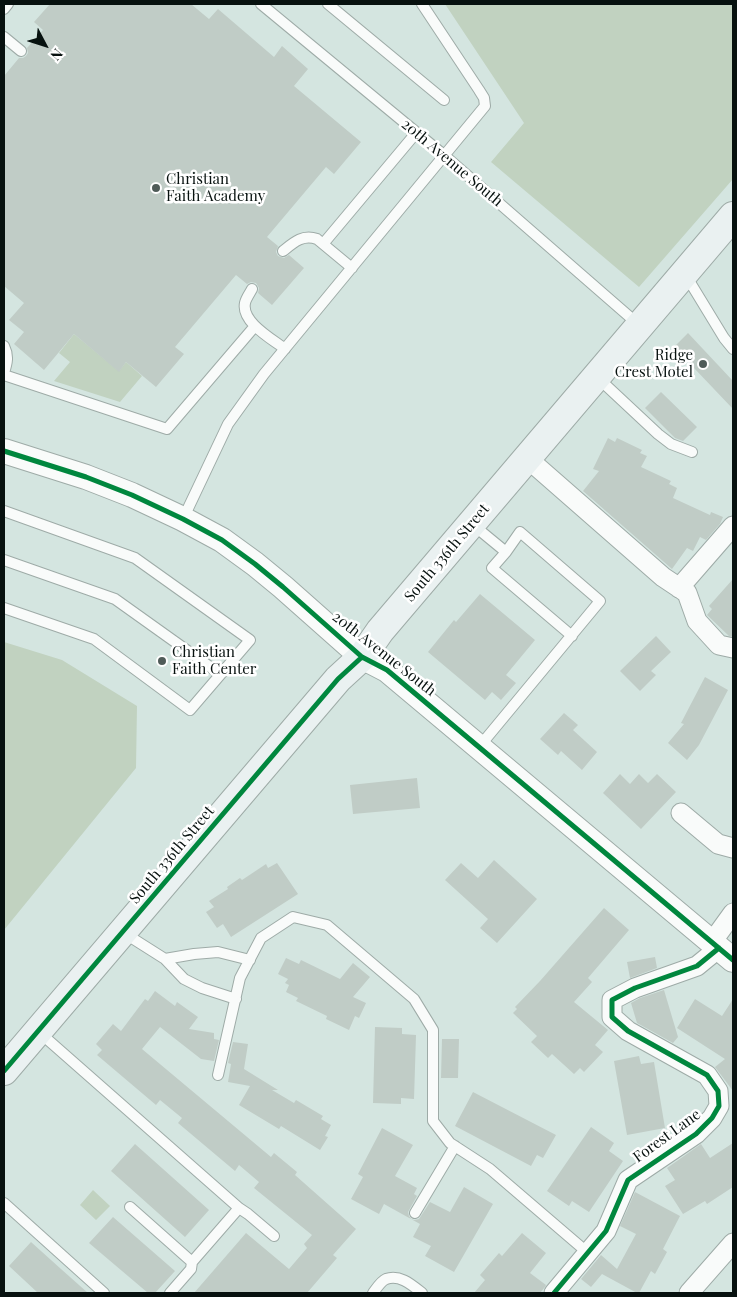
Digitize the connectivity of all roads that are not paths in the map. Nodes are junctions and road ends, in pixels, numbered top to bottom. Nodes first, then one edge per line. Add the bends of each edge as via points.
1 (8, 4) edge
2 (261, 4) edge
3 (328, 4) edge
4 (422, 4) edge
5 (4, 9) edge
6 (4, 37) edge
7 (21, 51) dead end
8 (444, 100) dead end
9 (416, 133) junction
10 (445, 156) junction
11 (733, 216) edge
12 (323, 244) junction
13 (284, 251) dead end
14 (352, 268) junction
15 (684, 273) junction
16 (252, 288) dead end
17 (255, 326) junction
18 (640, 326) junction
19 (4, 346) edge
20 (285, 349) junction
21 (733, 349) edge
22 (4, 374) edge
23 (597, 376) junction
24 (4, 452) edge
25 (692, 452) dead end
26 (527, 458) junction
27 (4, 510) edge
28 (184, 519) junction
29 (472, 523) junction
30 (733, 526) edge
31 (506, 552) junction
32 (4, 560) edge
33 (679, 588) junction
34 (4, 608) edge
35 (572, 636) junction
36 (733, 648) edge
37 (362, 657) junction
38 (220, 674) junction
39 (479, 747) junction
40 (681, 813) dead end
41 (733, 848) edge
42 (733, 913) edge
43 (123, 932) junction
44 (721, 950) edge
45 (165, 959) junction
46 (250, 960) junction
47 (236, 999) junction
48 (38, 1032) junction
49 (4, 1071) edge
50 (218, 1075) dead end
51 (454, 1146) junction
52 (4, 1203) edge
53 (130, 1207) dead end
54 (239, 1208) junction
55 (415, 1213) dead end
56 (274, 1236) dead end
57 (733, 1243) edge
58 (588, 1253) junction
59 (192, 1262) junction
60 (104, 1293) edge
61 (170, 1293) edge
62 (373, 1293) edge
63 (422, 1293) edge
64 (554, 1293) edge
65 (690, 1293) edge

1 - 5 lane
2 - 9 lane, 20th Avenue South
3 - 8 lane
4 - 10 lane via 484,98 485,106
6 - 7 lane
9 - 10 lane, 20th Avenue South
9 - 12 lane
10 - 14 lane
10 - 18 lane, 20th Avenue South
11 - 15 main road, South 336th Street
12 - 13 lane via 312,237 305,238 297,240
12 - 14 lane
14 - 20 lane
15 - 18 main road, South 336th Street
15 - 21 lane
16 - 17 lane via 244,304 250,322
17 - 20 lane
17 - 22 lane via 167,429
18 - 23 main road, South 336th Street
19 - 22 lane via 8,355
20 - 28 lane via 228,424
23 - 25 lane via 658,434 671,444
23 - 26 main road, South 336th Street
24 - 28 street, 20th Avenue South via 95,481
26 - 29 main road, South 336th Street
26 - 33 street
27 - 38 lane via 135,558 250,640
28 - 37 street, 20th Avenue South via 222,540 255,564
29 - 31 lane
29 - 37 main road, South 336th Street via 380,631
30 - 33 street
31 - 35 lane via 492,568
31 - 35 lane via 520,532 600,601
32 - 38 lane via 115,599
33 - 36 street via 687,593 696,621 719,644
34 - 38 lane via 94,639 190,710
35 - 39 lane
37 - 39 street, 20th Avenue South via 387,670
37 - 43 main road, South 336th Street via 338,680
39 - 44 street, 20th Avenue South
40 - 41 street via 718,844
42 - 44 street
43 - 45 lane
43 - 48 main road, South 336th Street
44 - 58 street, Forest Lane via 697,966 635,988 612,1000 612,1017 628,1031 707,1075 718,1091 719,1106 696,1134 628,1180 606,1231
45 - 46 lane via 218,952
45 - 47 lane via 184,979
46 - 47 lane via 240,978
46 - 51 lane via 261,938 293,917 327,925 414,999 433,1030 433,1121
47 - 50 lane
48 - 49 main road, South 336th Street
48 - 54 lane
51 - 55 lane
51 - 58 lane via 490,1169
52 - 60 lane
53 - 59 lane
54 - 56 lane
54 - 59 lane
57 - 65 street
58 - 64 street, Forest Lane
59 - 61 lane via 191,1269
62 - 63 lane via 386,1279 394,1278 409,1282

